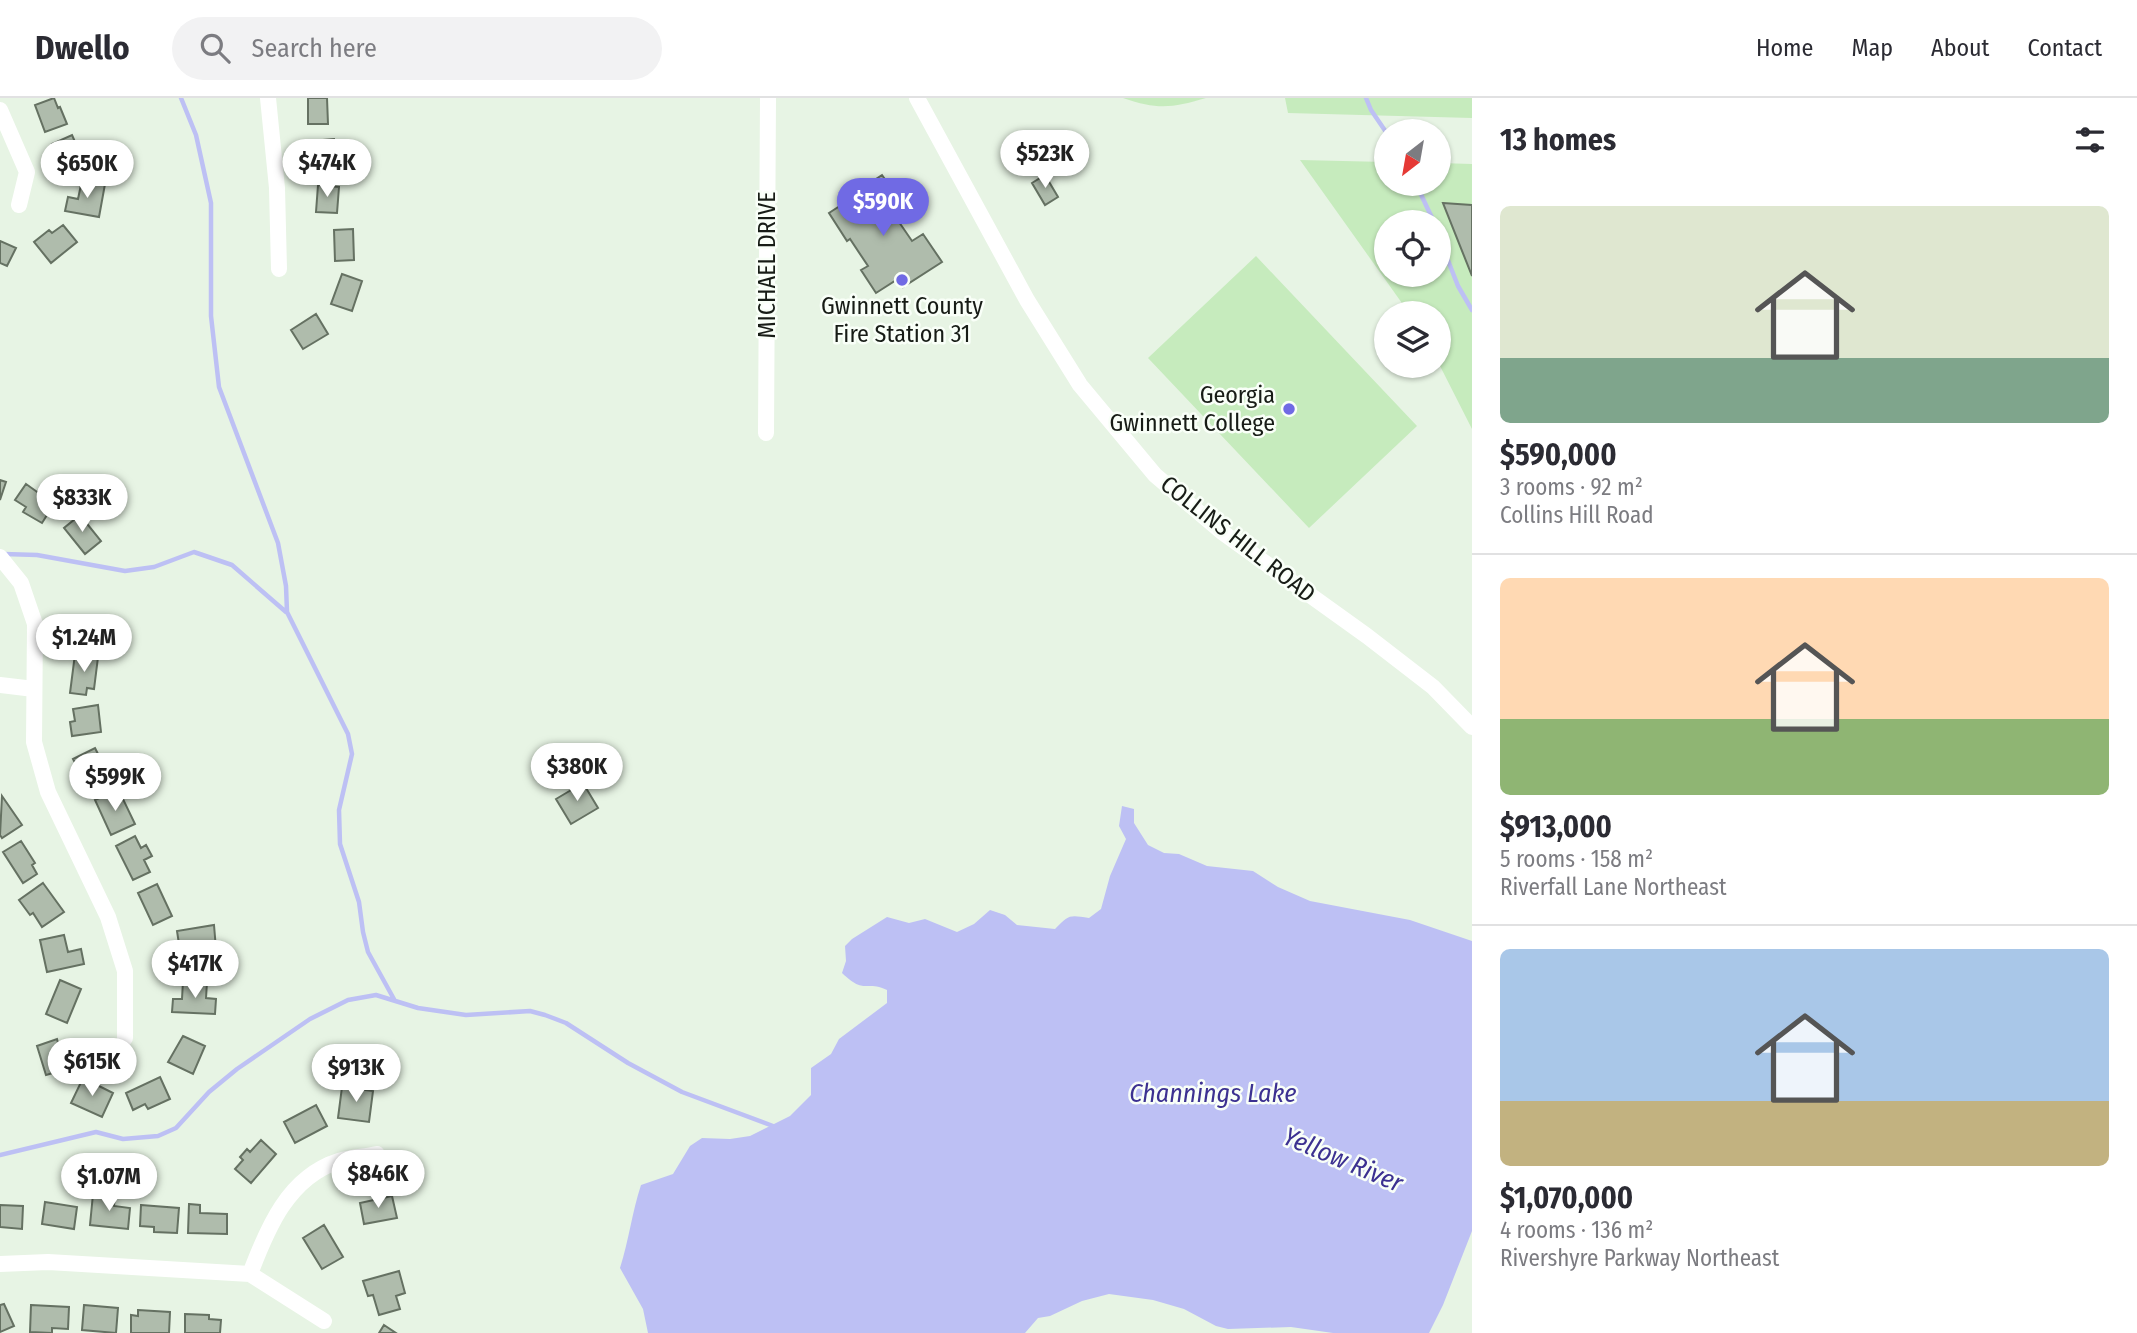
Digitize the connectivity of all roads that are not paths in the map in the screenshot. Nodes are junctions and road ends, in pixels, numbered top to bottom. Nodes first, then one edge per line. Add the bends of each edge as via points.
1 (268, 98) edge
2 (768, 98) edge
3 (917, 98) edge
4 (0, 110) edge
5 (19, 205) dead end
6 (279, 269) dead end
7 (766, 433) dead end
8 (0, 557) edge
9 (0, 685) edge
10 (34, 689) junction
11 (1472, 727) edge
12 (125, 1038) dead end
13 (377, 1154) dead end
14 (0, 1264) edge
15 (250, 1274) junction
16 (324, 1321) dead end

1 - 6 street
2 - 7 street, MICHAEL DRIVE
3 - 11 street, COLLINS HILL ROAD via 1027,300 1080,385 1122,439 1155,475 1222,532 1433,687
4 - 5 street via 27,172
8 - 10 street via 21,583 35,624
9 - 10 street
10 - 12 street via 34,742 48,793 108,918 125,971
13 - 15 street via 337,1161 305,1180 268,1228
14 - 15 street via 48,1262
15 - 16 street

